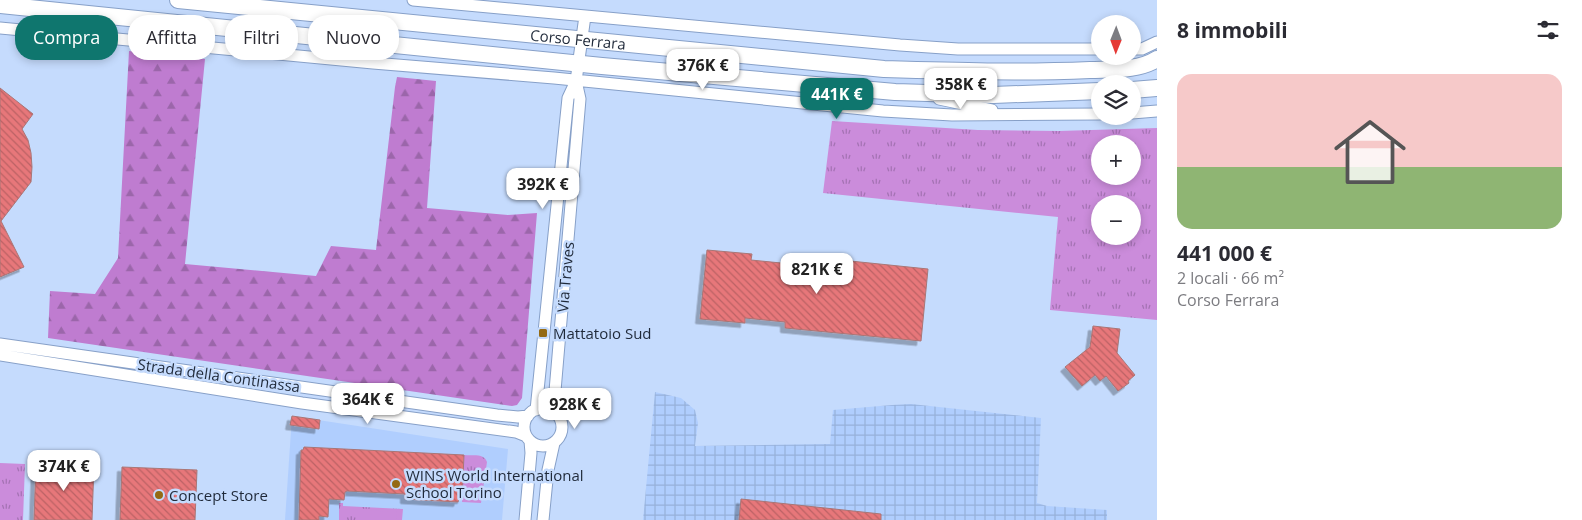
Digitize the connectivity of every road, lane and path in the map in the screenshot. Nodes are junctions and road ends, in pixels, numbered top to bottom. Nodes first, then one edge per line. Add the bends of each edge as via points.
1 (178, 0) edge
2 (261, 0) edge
3 (412, 0) edge
4 (28, 4) edge
5 (0, 5) edge
6 (298, 12) junction
7 (585, 16) junction
8 (0, 28) edge
9 (15, 30) edge
10 (308, 37) edge
11 (118, 40) edge
12 (582, 40) junction
13 (1157, 42) edge
14 (399, 46) edge
15 (1091, 49) edge
16 (1141, 49) edge
17 (1157, 59) edge
18 (386, 60) edge
19 (578, 63) junction
20 (403, 66) junction
21 (576, 81) junction
22 (1157, 88) edge
23 (1141, 89) edge
24 (1091, 91) edge
25 (895, 92) junction
26 (1157, 112) edge
27 (1141, 113) edge
28 (1091, 114) edge
29 (1017, 115) junction
30 (0, 344) edge
31 (0, 355) edge
32 (532, 413) junction
33 (556, 413) junction
34 (528, 438) junction
35 (554, 443) junction
36 (525, 520) edge
37 (543, 520) edge

1 - 6 main road, Corso Ferrara
2 - 6 street, Corso Ferrara
3 - 7 street, Corso Ferrara
4 - 5 main road, Corso Ferrara
4 - 10 main road, Corso Ferrara
6 - 12 main road, Corso Ferrara
7 - 12 street, Via Traves
7 - 15 street, Corso Ferrara via 958,48
8 - 9 street, Corso Ferrara
11 - 20 street, Corso Ferrara
12 - 17 main road, Corso Ferrara via 893,69 1062,71 1128,68 1148,65
12 - 19 street, Via Traves
13 - 16 street
14 - 19 main road, Corso Ferrara
18 - 20 street, Corso Ferrara
19 - 21 street, Via Traves
19 - 25 main road, Corso Ferrara
20 - 21 street, Corso Ferrara
21 - 29 street, Corso Ferrara via 883,112
21 - 32 street, Via Traves via 568,98
21 - 33 street, Via Traves via 580,99
22 - 23 main road
24 - 25 main road, Corso Ferrara via 993,95
25 - 29 street, Corso Ferrara
26 - 27 street
28 - 29 street, Corso Ferrara
30 - 32 street, Strada della Continassa via 497,415 518,417
31 - 34 street, Strada della Continassa via 302,403 516,432
32 - 33 street via 546,409
32 - 34 street via 524,426
33 - 35 street via 562,429
34 - 35 street via 535,445
34 - 36 street via 531,453
35 - 37 street

